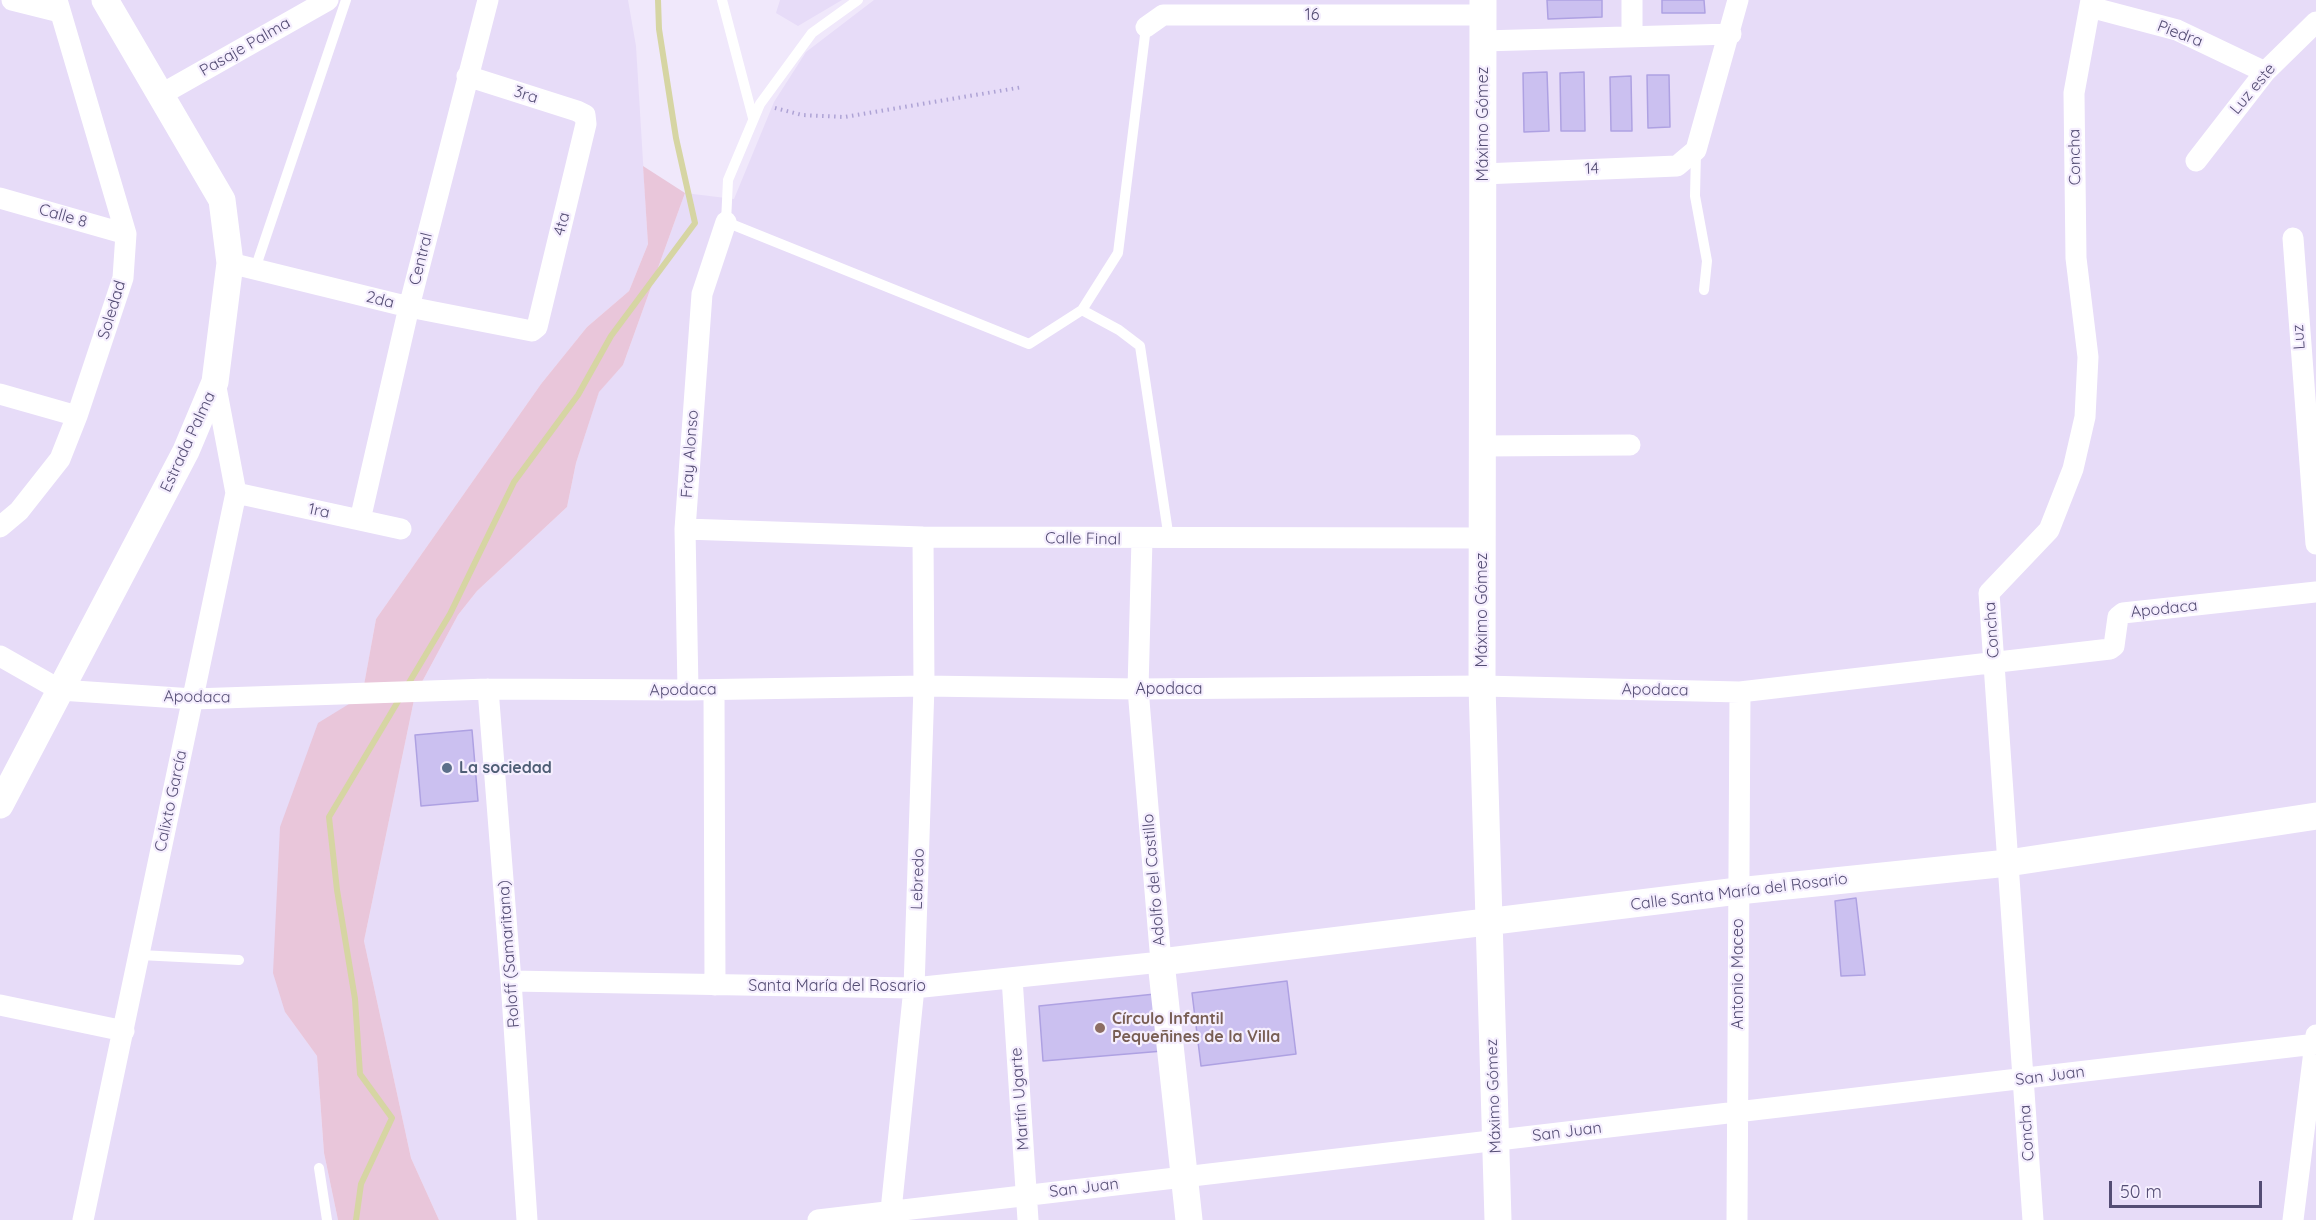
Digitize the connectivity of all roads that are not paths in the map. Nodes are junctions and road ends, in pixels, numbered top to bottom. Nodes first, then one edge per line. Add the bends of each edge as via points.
1 (12, 0) edge
2 (105, 0) edge
3 (328, 0) edge
4 (346, 0) edge
5 (488, 0) edge
6 (722, 0) edge
7 (858, 0) edge
8 (1632, 0) edge
9 (1738, 0) edge
10 (2091, 4) edge
11 (59, 6) edge
12 (1483, 19) edge
13 (2316, 22) edge
14 (1146, 27) joint
15 (1731, 34) junction
16 (1632, 37) junction
17 (2265, 72) junction
18 (467, 76) junction
19 (162, 94) junction
20 (585, 116) joint
21 (753, 118) junction
22 (1696, 150) junction
23 (2196, 161) dead end
24 (1483, 174) junction
25 (0, 198) edge
26 (726, 222) junction
27 (126, 234) junction
28 (2293, 238) dead end
29 (242, 266) junction
30 (1704, 290) dead end
31 (408, 307) junction
32 (1082, 310) junction
33 (532, 331) joint
34 (2309, 381) edge
35 (215, 382) junction
36 (0, 394) edge
37 (77, 416) junction
38 (1630, 445) dead end
39 (1482, 446) junction
40 (236, 493) junction
41 (360, 520) junction
42 (0, 527) edge
43 (402, 529) dead end
44 (685, 530) junction
45 (923, 537) junction
46 (1482, 538) junction
47 (1142, 539) junction
48 (1169, 539) junction
49 (2316, 544) edge
50 (2316, 592) edge
51 (0, 656) edge
52 (1994, 663) junction
53 (924, 686) junction
54 (1482, 686) junction
55 (488, 689) junction
56 (1138, 689) junction
57 (60, 690) junction
58 (688, 690) junction
59 (714, 690) junction
60 (1740, 692) junction
61 (193, 699) junction
62 (0, 805) edge
63 (2316, 816) edge
64 (2008, 863) junction
65 (1738, 891) junction
66 (1489, 922) junction
67 (140, 954) junction
68 (239, 960) dead end
69 (1161, 962) junction
70 (1012, 978) junction
71 (511, 981) junction
72 (715, 985) junction
73 (914, 988) junction
74 (0, 1005) edge
75 (124, 1031) junction
76 (2316, 1041) edge
77 (2023, 1079) junction
78 (1738, 1112) junction
79 (1495, 1140) junction
80 (319, 1168) dead end
81 (1185, 1176) junction
82 (1027, 1194) junction
83 (891, 1215) edge
84 (83, 1220) edge
85 (327, 1220) edge
86 (526, 1220) edge
87 (818, 1220) edge
88 (1029, 1220) edge
89 (1189, 1220) edge
90 (1498, 1220) edge
91 (1737, 1220) edge
92 (2033, 1220) edge
93 (2293, 1220) edge

1 - 11 street
2 - 19 street, Estrada Palma
3 - 19 street, Pasaje Palma
4 - 29 lane
5 - 18 street, Central
6 - 21 lane
7 - 21 lane via 812,33
8 - 16 street
9 - 15 street
10 - 17 street, Piedra via 2177,30
10 - 52 street, Concha via 2074,93 2076,258 2088,357 2085,417 2073,469 2049,530 1990,590
11 - 27 street, Soledad
12 - 14 street, 16 via 1163,15
12 - 16 street, 16
12 - 24 street, Máximo Gómez
13 - 17 street, Luz este
14 - 32 lane via 1118,253
15 - 16 street, 16
15 - 22 street
17 - 23 street, Luz este
18 - 20 street, 3ra
18 - 31 street, Central
19 - 29 street, Estrada Palma via 222,200
20 - 33 street, 4ta via 537,327
21 - 26 lane via 729,180
22 - 24 street, 14 via 1677,166
22 - 30 lane via 1695,196 1707,261
24 - 39 street, Máximo Gómez
25 - 27 street, Calle 8
26 - 32 lane via 1029,344
26 - 44 street, Fray Alonso via 702,294
27 - 37 street, Soledad via 123,278
28 - 34 street, Luz
29 - 31 street, 2da
29 - 35 street, Estrada Palma
31 - 33 street, 2da
31 - 41 street, Central
32 - 48 lane via 1140,346
34 - 49 street, Luz
35 - 40 street, Calixto García
35 - 57 street, Estrada Palma via 186,451
36 - 37 street
37 - 42 street, Soledad via 60,459 19,511
38 - 39 street
39 - 46 street, Máximo Gómez
40 - 41 street, 1ra
40 - 61 street, Calixto García
41 - 43 street, 1ra
44 - 45 street, Calle Final
44 - 58 street, Fray Alonso
45 - 47 street, Calle Final
45 - 53 street, Lebredo
46 - 48 street, Calle Final
46 - 54 street, Máximo Gómez
47 - 48 street, Calle Final
47 - 56 street, Adolfo del Castillo
50 - 52 street, Apodaca via 2122,613 2110,649
51 - 57 street, Apodaca
52 - 60 street, Apodaca
52 - 64 street, Concha
53 - 56 street, Apodaca
53 - 59 street, Apodaca
53 - 73 street, Lebredo
54 - 56 street, Apodaca
54 - 60 street, Apodaca
54 - 66 street, Máximo Gómez
55 - 58 street, Apodaca
55 - 61 street, Apodaca
55 - 71 street, Roloff (Samaritana)
56 - 69 street, Adolfo del Castillo
57 - 61 street, Apodaca
57 - 62 street, Estrada Palma
58 - 59 street, Apodaca
59 - 72 street
60 - 65 street, Antonio Maceo
61 - 67 street, Calixto García
63 - 64 street, Calle Santa María del Rosario
64 - 65 street, Calle Santa María del Rosario
64 - 77 street, Concha
65 - 66 street, Calle Santa María del Rosario
65 - 78 street, Antonio Maceo
66 - 69 street, Calle Santa María del Rosario
66 - 79 street, Máximo Gómez
67 - 68 lane
67 - 75 street, Calixto García
69 - 70 street, Santa María del Rosario
69 - 81 street, Adolfo del Castillo
70 - 73 street, Santa María del Rosario
70 - 82 street, Martín Ugarte
71 - 72 street, Santa María del Rosario
71 - 86 street, Roloff (Samaritana)
72 - 73 street, Santa María del Rosario
73 - 83 street, Lebredo
74 - 75 street
75 - 84 street, Calixto García
76 - 77 street, San Juan
76 - 93 street
77 - 78 street, San Juan
77 - 92 street, Concha
78 - 79 street, San Juan
78 - 91 street, Antonio Maceo
79 - 81 street, San Juan
79 - 90 street, Máximo Gómez
80 - 85 lane
81 - 82 street, San Juan
81 - 89 street, Adolfo del Castillo
82 - 83 street, San Juan
82 - 88 street, Martín Ugarte
83 - 87 street, San Juan

